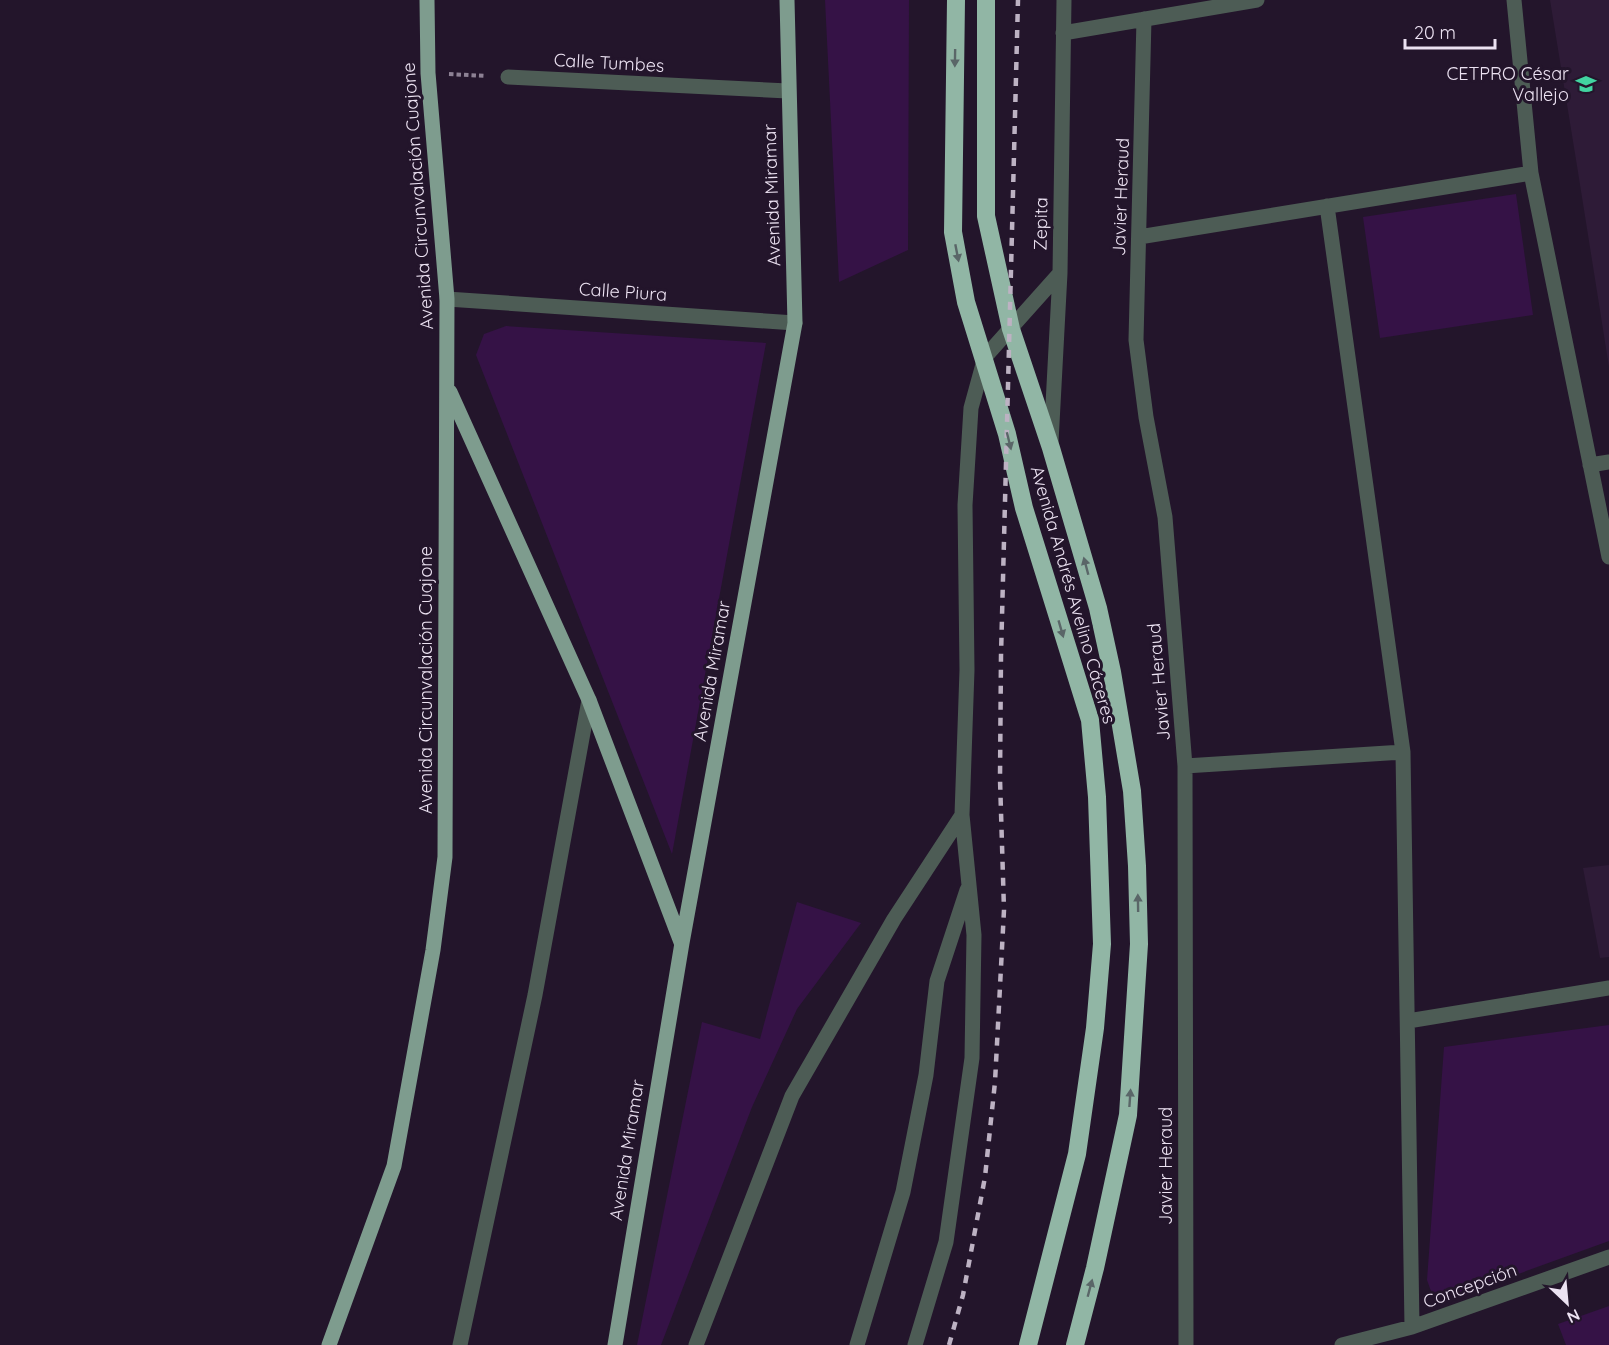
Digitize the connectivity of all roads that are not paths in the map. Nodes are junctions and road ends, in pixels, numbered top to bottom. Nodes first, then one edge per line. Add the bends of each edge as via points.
1 (427, 0) edge
2 (787, 0) edge
3 (956, 0) edge
4 (986, 0) edge
5 (1064, 0) edge
6 (1257, 0) edge
7 (1514, 0) edge
8 (1144, 19) junction
9 (1063, 33) junction
10 (508, 78) road end
11 (788, 91) junction
12 (1531, 173) junction
13 (1327, 206) junction
14 (1139, 237) junction
15 (1060, 273) junction
16 (447, 299) junction
17 (795, 323) junction
18 (1011, 328) junction
19 (985, 357) junction
20 (448, 386) junction
21 (1051, 448) junction
22 (1609, 462) edge
23 (1590, 465) junction
24 (1609, 557) edge
25 (589, 700) junction
26 (1403, 752) junction
27 (1185, 766) junction
28 (962, 815) junction
29 (969, 884) junction
30 (682, 943) junction
31 (1609, 988) edge
32 (1408, 1021) junction
33 (1609, 1257) edge
34 (1412, 1327) junction
35 (329, 1345) edge
36 (460, 1345) edge
37 (615, 1345) edge
38 (696, 1345) edge
39 (857, 1345) edge
40 (915, 1345) edge
41 (1028, 1345) edge
42 (1075, 1345) edge
43 (1186, 1345) edge
44 (1342, 1345) edge

1 - 16 main road, Avenida Circunvalación Cuajone via 428,73
2 - 11 main road, Avenida Miramar
3 -> 19 highway, Avenida Andrés Avelino Cáceres via 953,232 966,302
4 - 18 highway, Avenida Andrés Avelino Cáceres via 986,216
5 - 9 street, Zepita
6 - 8 street
7 - 12 street
8 - 9 street
8 - 14 street, Javier Heraud
9 - 15 street, Zepita
10 - 11 street, Calle Tumbes
11 - 17 main road, Avenida Miramar
12 - 13 street
12 - 23 street
13 - 14 street
13 - 26 street
14 - 27 street, Javier Heraud via 1136,340 1165,517
15 - 18 street
15 - 21 street, Zepita
16 - 17 street, Calle Piura
16 - 20 main road, Avenida Circunvalación Cuajone
17 - 30 main road, Avenida Miramar
18 - 19 street
18 - 21 highway, Avenida Andrés Avelino Cáceres
19 - 28 street via 971,408 967,452 967,670
19 -> 41 highway, Avenida Andrés Avelino Cáceres via 1024,508 1090,720 1101,880 1095,1028 1077,1154
20 - 25 main road
20 - 35 main road, Avenida Circunvalación Cuajone via 445,857 433,950 394,1166
42 -> 21 highway, Avenida Andrés Avelino Cáceres via 1128,1115 1139,944 1137,866 1132,791 1112,672
22 - 23 street
23 - 24 street
25 - 30 main road
25 - 36 street via 536,995
26 - 27 street
26 - 32 street
27 - 43 street, Javier Heraud
28 - 29 street
28 - 38 street via 894,919 792,1096
29 - 39 street via 937,981 926,1075 903,1192
29 - 40 street via 974,934 972,1058 946,1242
30 - 37 main road, Avenida Miramar
31 - 32 street
32 - 34 street
33 - 34 street, Concepción
34 - 44 street, Concepción

